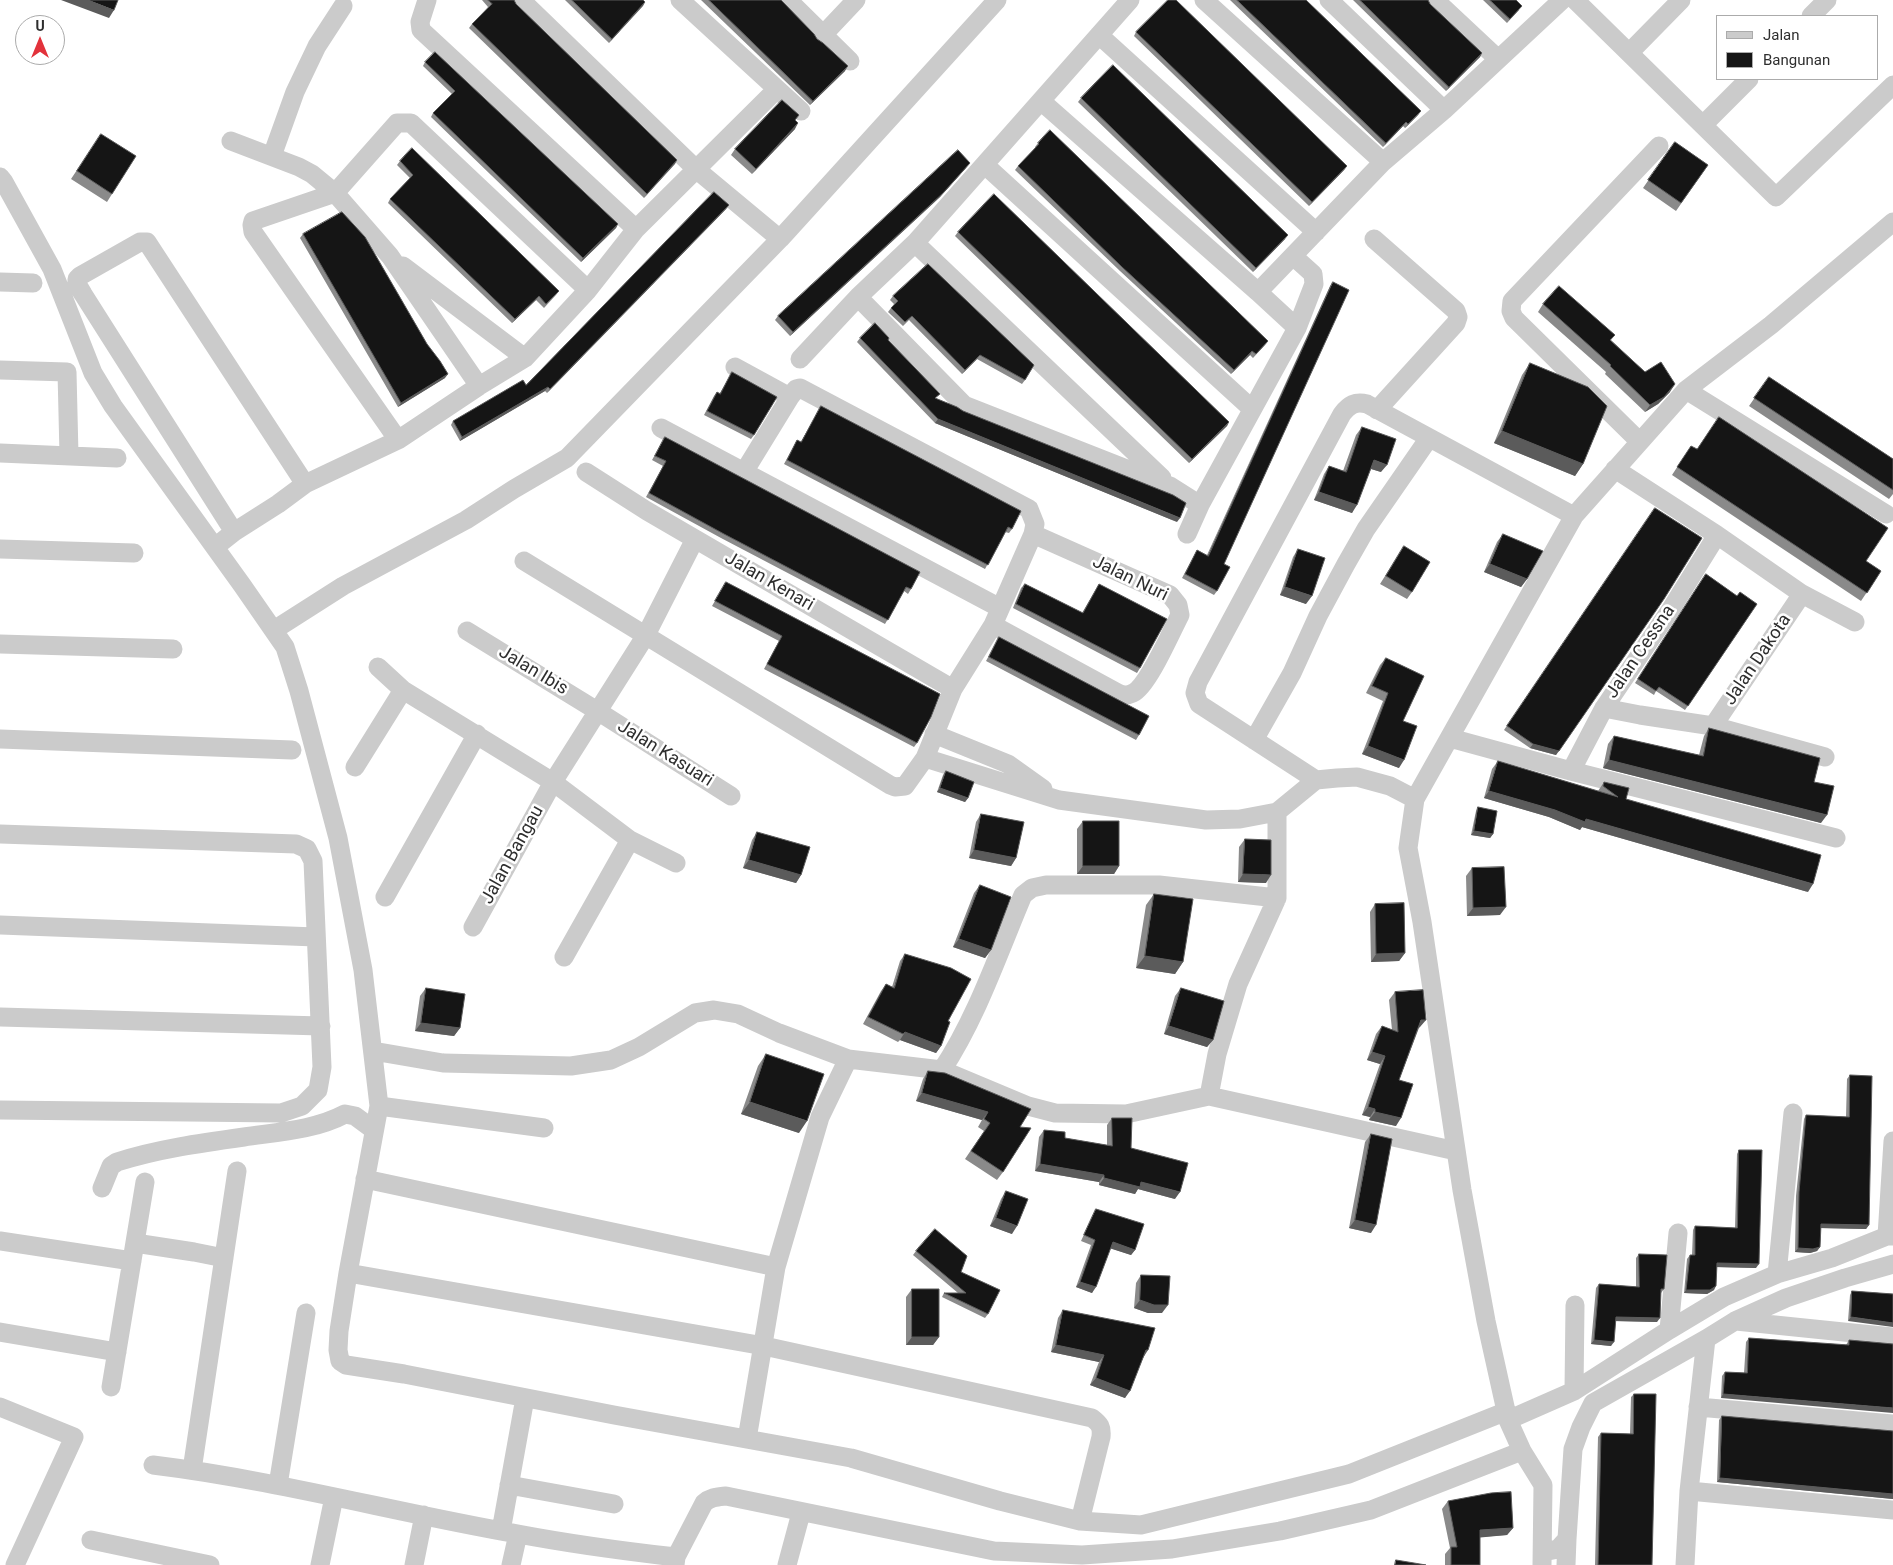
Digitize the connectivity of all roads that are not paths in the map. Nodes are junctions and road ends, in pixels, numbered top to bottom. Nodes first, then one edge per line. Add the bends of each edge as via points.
1 (427, 0) edge
2 (521, 0) edge
3 (680, 0) edge
4 (788, 0) edge
5 (856, 0) edge
6 (997, 0) edge
7 (1130, 0) edge
8 (1204, 0) edge
9 (1329, 0) edge
10 (1435, 0) edge
11 (1562, 0) edge
12 (1575, 0) edge
13 (1681, 0) edge
14 (1827, 0) edge
15 (342, 6) dead end
16 (1812, 15) edge
17 (1099, 35) junction
18 (822, 36) junction
19 (1628, 53) junction
20 (1498, 59) junction
21 (850, 62) dead end
22 (1748, 80) edge
23 (1893, 85) edge
24 (777, 89) junction
25 (1041, 100) junction
26 (1444, 110) junction
27 (801, 111) dead end
28 (1703, 125) junction
29 (231, 141) dead end
30 (1659, 146) dead end
31 (272, 156) junction
32 (1383, 162) junction
33 (985, 165) junction
34 (697, 170) junction
35 (0, 177) edge
36 (335, 193) junction
37 (1893, 222) edge
38 (636, 229) junction
39 (1316, 232) junction
40 (780, 238) junction
41 (1374, 238) dead end
42 (915, 244) junction
43 (390, 256) junction
44 (1293, 256) junction
45 (0, 282) edge
46 (34, 282) dead end
47 (588, 290) junction
48 (1258, 292) junction
49 (858, 297) junction
50 (1297, 328) junction
51 (525, 358) junction
52 (800, 359) dead end
53 (735, 367) dead end
54 (0, 370) edge
55 (479, 386) junction
56 (1686, 390) junction
57 (790, 397) junction
58 (1252, 409) junction
59 (1377, 410) junction
60 (661, 428) dead end
61 (1429, 438) junction
62 (398, 440) junction
63 (1639, 441) junction
64 (0, 453) edge
65 (70, 455) junction
66 (117, 458) dead end
67 (1615, 469) junction
68 (586, 472) dead end
69 (744, 472) junction
70 (305, 484) junction
71 (1170, 486) junction
72 (1200, 505) junction
73 (1886, 514) dead end
74 (1574, 516) junction
75 (234, 532) junction
76 (1033, 534) junction
77 (1188, 534) dead end
78 (1717, 535) junction
79 (695, 539) junction
80 (215, 547) junction
81 (0, 549) edge
82 (134, 553) dead end
83 (524, 561) dead end
84 (1802, 594) junction
85 (996, 616) junction
86 (1854, 622) dead end
87 (274, 630) junction
88 (466, 631) dead end
89 (646, 635) junction
90 (0, 644) edge
91 (173, 650) dead end
92 (378, 667) dead end
93 (954, 689) junction
94 (403, 690) junction
95 (1604, 708) junction
96 (599, 712) junction
97 (1714, 726) junction
98 (477, 734) junction
99 (934, 734) junction
100 (1450, 738) junction
101 (0, 739) edge
102 (1254, 740) junction
103 (292, 750) dead end
104 (1825, 757) dead end
105 (925, 758) junction
106 (355, 767) dead end
107 (1571, 771) junction
108 (1316, 780) junction
109 (553, 782) junction
110 (731, 796) dead end
111 (1415, 799) junction
112 (1058, 800) junction
113 (1277, 812) junction
114 (0, 834) edge
115 (1836, 838) dead end
116 (630, 840) junction
117 (676, 862) dead end
118 (385, 897) dead end
119 (1277, 898) junction
120 (0, 925) edge
121 (473, 927) dead end
122 (316, 937) junction
123 (564, 957) dead end
124 (0, 1017) edge
125 (320, 1026) junction
126 (373, 1051) junction
127 (848, 1059) junction
128 (942, 1070) junction
129 (1210, 1096) junction
130 (379, 1106) junction
131 (0, 1110) edge
132 (1793, 1113) dead end
133 (544, 1128) dead end
134 (374, 1130) junction
135 (1893, 1141) edge
136 (1456, 1151) junction
137 (237, 1171) dead end
138 (365, 1179) junction
139 (145, 1182) dead end
140 (102, 1188) dead end
141 (1678, 1233) dead end
142 (1890, 1236) edge
143 (0, 1242) edge
144 (133, 1252) junction
145 (224, 1258) junction
146 (1893, 1264) edge
147 (776, 1267) junction
148 (348, 1273) junction
149 (1777, 1274) junction
150 (1575, 1305) dead end
151 (306, 1313) dead end
152 (1735, 1320) junction
153 (1669, 1330) junction
154 (0, 1332) edge
155 (1893, 1336) edge
156 (1706, 1340) junction
157 (764, 1346) junction
158 (117, 1352) junction
159 (111, 1387) dead end
160 (1574, 1391) junction
161 (525, 1398) junction
162 (0, 1407) edge
163 (1698, 1407) junction
164 (1893, 1424) edge
165 (1513, 1430) junction
166 (747, 1439) junction
167 (153, 1465) dead end
168 (192, 1470) junction
169 (278, 1485) junction
170 (509, 1485) junction
171 (1689, 1491) junction
172 (334, 1497) junction
173 (614, 1504) dead end
174 (1893, 1510) edge
175 (801, 1513) junction
176 (424, 1515) junction
177 (1080, 1521) junction
178 (509, 1533) junction
179 (1567, 1539) junction
180 (92, 1540) dead end
181 (603, 1557) edge
182 (1543, 1558) edge
183 (676, 1561) edge
184 (15, 1565) edge
185 (210, 1565) edge
186 (320, 1565) edge
187 (414, 1565) edge
188 (511, 1565) edge
189 (787, 1565) edge
190 (1566, 1565) edge
191 (1685, 1565) edge

1 - 38 street via 420,22 421,30
2 - 34 street
3 - 24 street
4 - 18 street
5 - 18 street
6 - 40 street
7 - 17 street
8 - 32 street
9 - 26 street
10 - 20 street
11 - 20 street
12 - 19 street
13 - 19 street
14 - 16 street
15 - 31 street via 317,46 295,92
17 - 25 street
17 - 39 street
18 - 21 street
19 - 28 street
20 - 26 street
22 - 28 street
23 - 28 street via 1776,197
24 - 27 street
24 - 34 street
25 - 33 street
25 - 48 street
26 - 32 street
29 - 31 street
30 - 63 street via 1512,301 1511,311 1514,318
31 - 36 street via 312,174
32 - 39 street
33 - 42 street
33 - 58 street
34 - 38 street
34 - 40 street
35 - 80 street via 52,269 93,373 113,406
36 - 43 street
36 - 47 street via 397,123 411,122
36 - 62 street via 253,222 253,232
37 - 56 street via 1771,325
38 - 47 street
39 - 44 street
40 - 87 street via 567,458 466,520 342,586
41 - 59 street via 1456,311 1458,317 1456,324
42 - 49 street
42 - 71 street
43 - 51 street
43 - 55 street
44 - 48 street
44 - 50 street via 1313,274 1314,284
45 - 46 street
47 - 51 street
48 - 50 street
49 - 52 street
49 - 71 street via 964,405
50 - 58 street
51 - 55 street
53 - 57 street
54 - 65 street via 67,372
55 - 62 street
56 - 63 street
56 - 73 street
57 - 69 street
57 - 76 street via 800,388 1029,509 1035,524
58 - 72 street
59 - 61 street
59 - 102 street via 1359,402 1348,406 1342,414 1198,682 1196,694 1199,704
60 - 69 street
61 - 74 street
61 - 102 street via 1366,529
62 - 70 street
63 - 67 street
64 - 65 street
65 - 66 street
67 - 74 street
67 - 78 street
68 - 79 street, Jalan Kenari
69 - 85 street
70 - 75 street
70 - 75 street via 147,242 140,242 80,276 77,284 83,294
71 - 72 street
72 - 77 street
74 - 100 street
75 - 80 street
76 - 85 street
76 - 85 street, Jalan Nuri via 1170,595 1178,605 1180,615 1145,681 1135,693 1127,696 1118,694
78 - 84 street
78 - 95 street, Jalan Cessna
79 - 89 street, Jalan Bangau
79 - 93 street, Jalan Kenari
80 - 87 street
81 - 82 street
83 - 89 street
84 - 86 street
84 - 97 street, Jalan Dakota
85 - 93 street
87 - 126 street via 285,647 299,691 338,838 363,970
88 - 96 street, Jalan Ibis
89 - 96 street, Jalan Bangau
89 - 105 street via 896,788 905,786
90 - 91 street
92 - 94 street
93 - 99 street
94 - 98 street
94 - 106 street
95 - 97 street
95 - 107 street, Jalan Cessna
96 - 109 street, Jalan Bangau
96 - 110 street, Jalan Kasuari
97 - 104 street
98 - 109 street
98 - 118 street
99 - 105 street
99 - 112 street via 1008,764
100 - 107 street
100 - 111 street
101 - 103 street
102 - 108 street
105 - 112 street
107 - 115 street
108 - 111 street via 1357,777 1390,786
108 - 113 street
109 - 116 street
109 - 121 street, Jalan Bangau
111 - 136 street via 1408,848
112 - 113 street via 1206,820 1240,819
113 - 119 street
114 - 122 street via 296,844 307,849 313,861
116 - 117 street
116 - 123 street
119 - 128 street via 1159,885 1046,885 1032,888 1022,895 970,1019
119 - 129 street via 1238,984
120 - 122 street
122 - 125 street
124 - 125 street
125 - 131 street via 322,1067 318,1090 302,1106 281,1113
126 - 127 street via 443,1063 571,1066 611,1060 695,1013 714,1010 738,1014
126 - 130 street
127 - 128 street
127 - 147 street via 820,1117
128 - 129 street via 1028,1106 1055,1113 1126,1114
129 - 136 street
130 - 133 street
130 - 134 street
132 - 149 street
134 - 138 street
134 - 140 street via 355,1116 345,1114 332,1121 271,1134 186,1145 116,1162 111,1166
135 - 142 street
136 - 165 street via 1486,1320
137 - 145 street
138 - 147 street
138 - 148 street
139 - 144 street
141 - 153 street
142 - 149 street
143 - 144 street
144 - 145 street via 194,1252
144 - 158 street
145 - 168 street
146 - 152 street via 1786,1298
147 - 157 street
148 - 157 street
148 - 161 street via 338,1350 340,1361 346,1365
149 - 153 street via 1724,1297
150 - 160 street
151 - 169 street
152 - 155 street
152 - 156 street
153 - 160 street
154 - 158 street
156 - 163 street
156 - 179 street via 1593,1403 1573,1449
157 - 166 street
157 - 177 street via 1092,1418 1100,1423 1102,1429
158 - 159 street
160 - 165 street
161 - 166 street
161 - 170 street
162 - 184 street via 74,1437
163 - 164 street
163 - 171 street
165 - 175 street via 1371,1510 1280,1531 1172,1549 1082,1555 994,1551
165 - 177 street via 1141,1525
165 - 182 street via 1543,1485
166 - 177 street via 851,1458
167 - 168 street
168 - 169 street
169 - 172 street
170 - 173 street
170 - 178 street
171 - 174 street
171 - 191 street
172 - 176 street
172 - 186 street
175 - 183 street via 726,1496 709,1499 704,1503
175 - 189 street
176 - 178 street
176 - 187 street
178 - 181 street
178 - 188 street
179 - 182 street
179 - 190 street
180 - 185 street
181 - 183 street

